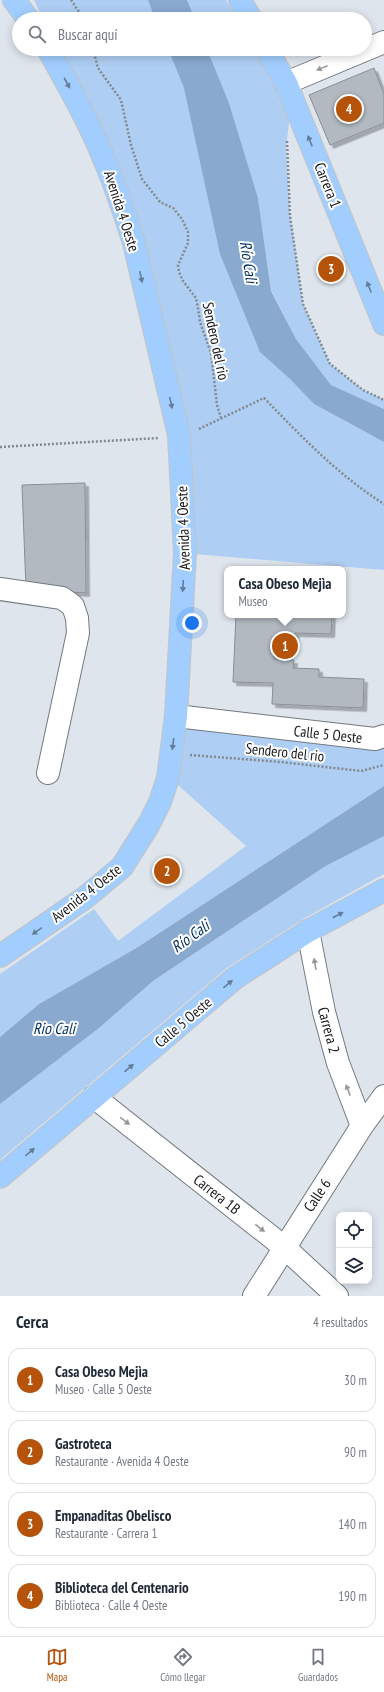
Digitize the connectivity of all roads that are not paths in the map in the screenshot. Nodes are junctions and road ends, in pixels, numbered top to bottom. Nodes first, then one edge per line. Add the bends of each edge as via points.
1 (14, 0) edge
2 (24, 0) edge
3 (240, 0) edge
4 (23, 12) edge
5 (30, 12) edge
6 (247, 12) edge
7 (384, 42) edge
8 (372, 47) edge
9 (52, 56) edge
10 (271, 56) edge
11 (351, 56) edge
12 (286, 83) junction
13 (384, 324) edge
14 (0, 588) edge
15 (176, 716) junction
16 (384, 736) edge
17 (48, 773) dead end
18 (384, 890) edge
19 (308, 931) junction
20 (0, 956) edge
21 (384, 1096) edge
22 (94, 1097) junction
23 (362, 1126) junction
24 (0, 1177) edge
25 (284, 1247) junction
26 (254, 1296) edge
27 (337, 1296) edge

1 - 4 main road
2 - 5 main road
3 - 6 main road
7 -> 8 street
9 -> 15 main road, Avenida 4 Oeste via 105,159 128,225 179,435 185,553
10 - 12 main road, Carrera 1
11 -> 12 street
13 -> 12 main road, Carrera 1
14 - 17 street via 62,598 73,606 78,618 78,633
15 - 16 street, Calle 5 Oeste via 375,739
15 -> 20 main road, Avenida 4 Oeste via 168,778 160,802 122,867 86,897
19 -> 18 main road, Calle 5 Oeste
22 -> 19 main road, Calle 5 Oeste via 235,978
23 -> 19 street, Carrera 2 via 338,1063 326,1020
21 - 23 street, Calle 6
24 -> 22 main road, Calle 5 Oeste
22 -> 25 street, Carrera 1B
23 - 25 street, Calle 6
25 - 26 street, Calle 6
25 - 27 street, Carrera 1B

